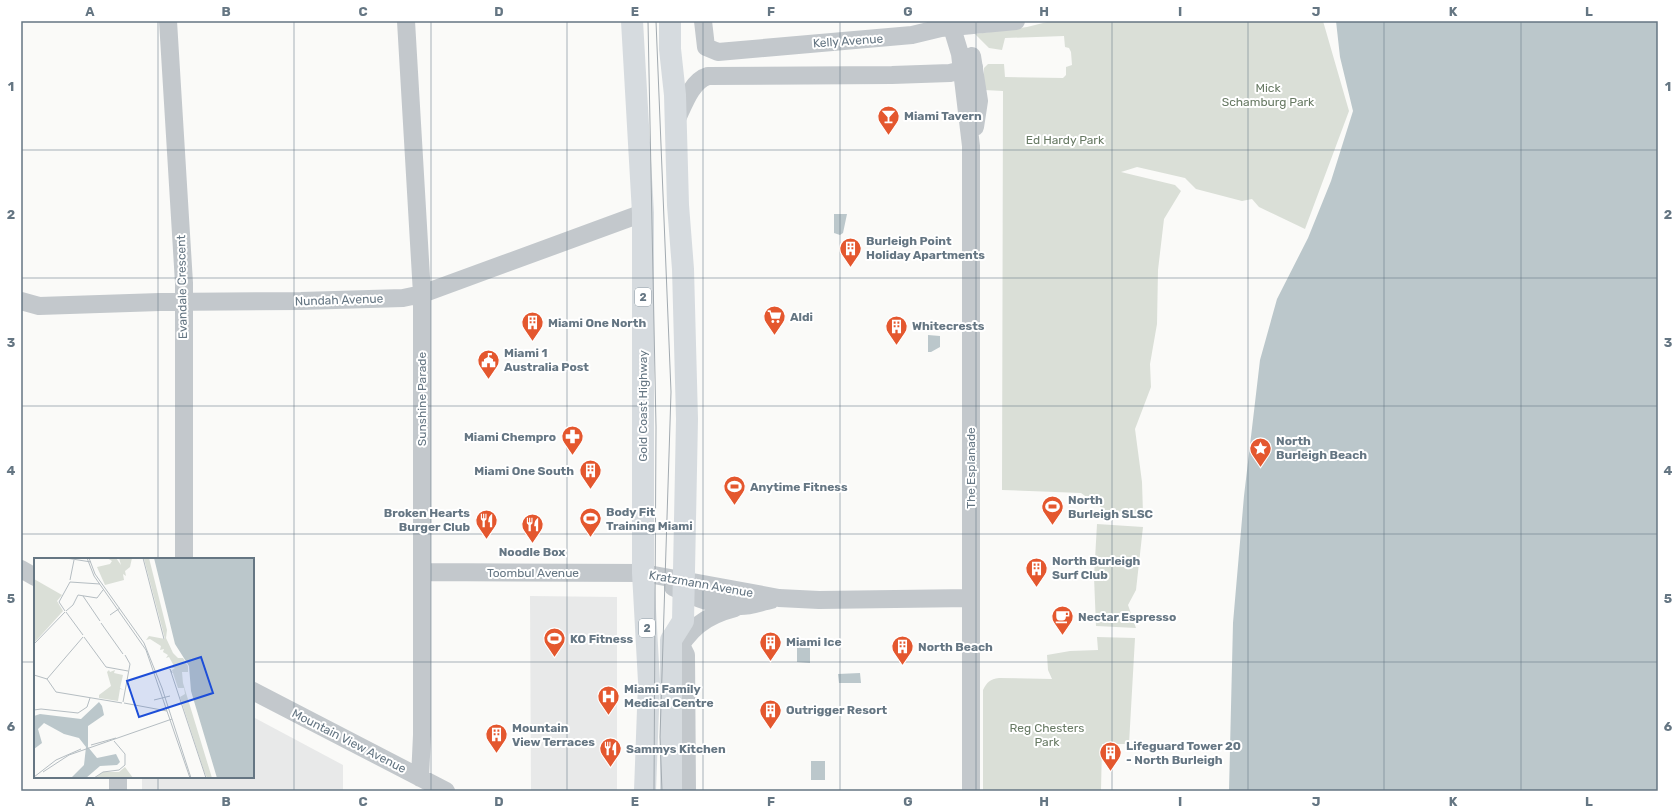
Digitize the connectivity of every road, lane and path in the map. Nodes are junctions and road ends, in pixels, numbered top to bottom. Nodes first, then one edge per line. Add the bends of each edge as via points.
1 (168, 21) edge
2 (406, 21) edge
3 (632, 21) edge
4 (670, 21) edge
5 (704, 21) edge
6 (1016, 21) edge
7 (957, 24) edge
8 (967, 64) junction
9 (676, 121) junction
10 (643, 213) junction
11 (422, 294) junction
12 (21, 301) edge
13 (184, 302) junction
14 (183, 557) edge
15 (21, 570) edge
16 (422, 572) junction
17 (643, 573) junction
18 (34, 576) edge
19 (684, 586) junction
20 (780, 598) junction
21 (971, 598) junction
22 (741, 606) junction
23 (679, 659) junction
24 (254, 692) edge
25 (118, 778) edge
26 (420, 778) junction
27 (118, 791) edge
28 (446, 791) edge
29 (645, 791) edge
30 (671, 791) edge
31 (687, 791) edge
32 (971, 791) edge

1 - 13 street, Evandale Crescent
2 - 11 street, Sunshine Parade
3 - 10 highway, Gold Coast Highway / 2
4 - 9 highway, 2
5 - 7 street, Kelly Avenue via 706,47 716,51 914,35
6 - 7 street, Kelly Avenue
7 - 8 street, The Esplanade
8 - 9 street via 950,73 708,76 702,78 692,90
8 - 21 street, The Esplanade via 979,102 971,146
9 - 19 highway, 2 via 687,418
10 - 11 street, Nundah Avenue
10 - 17 highway, Gold Coast Highway / 2
11 - 13 street, Nundah Avenue via 403,298
11 - 16 street, Sunshine Parade
12 - 13 street, Nundah Avenue via 40,306
13 - 14 street, Evandale Crescent
15 - 18 street
16 - 17 street, Toombul Avenue
16 - 26 street, Sunshine Parade
17 - 19 street, Kratzmann Avenue
17 - 29 highway, Gold Coast Highway / 2 via 649,682
19 - 20 street, Kratzmann Avenue
19 - 22 street, Kratzmann Avenue via 710,603
19 - 23 highway, 2
20 - 21 street, Kratzmann Avenue
20 - 22 street, Kratzmann Avenue
21 - 32 street, The Esplanade
22 - 23 street via 705,620
23 - 30 highway
23 - 31 street
24 - 26 street, Mountain View Avenue
25 - 27 street
26 - 28 street, Mountain View Avenue

